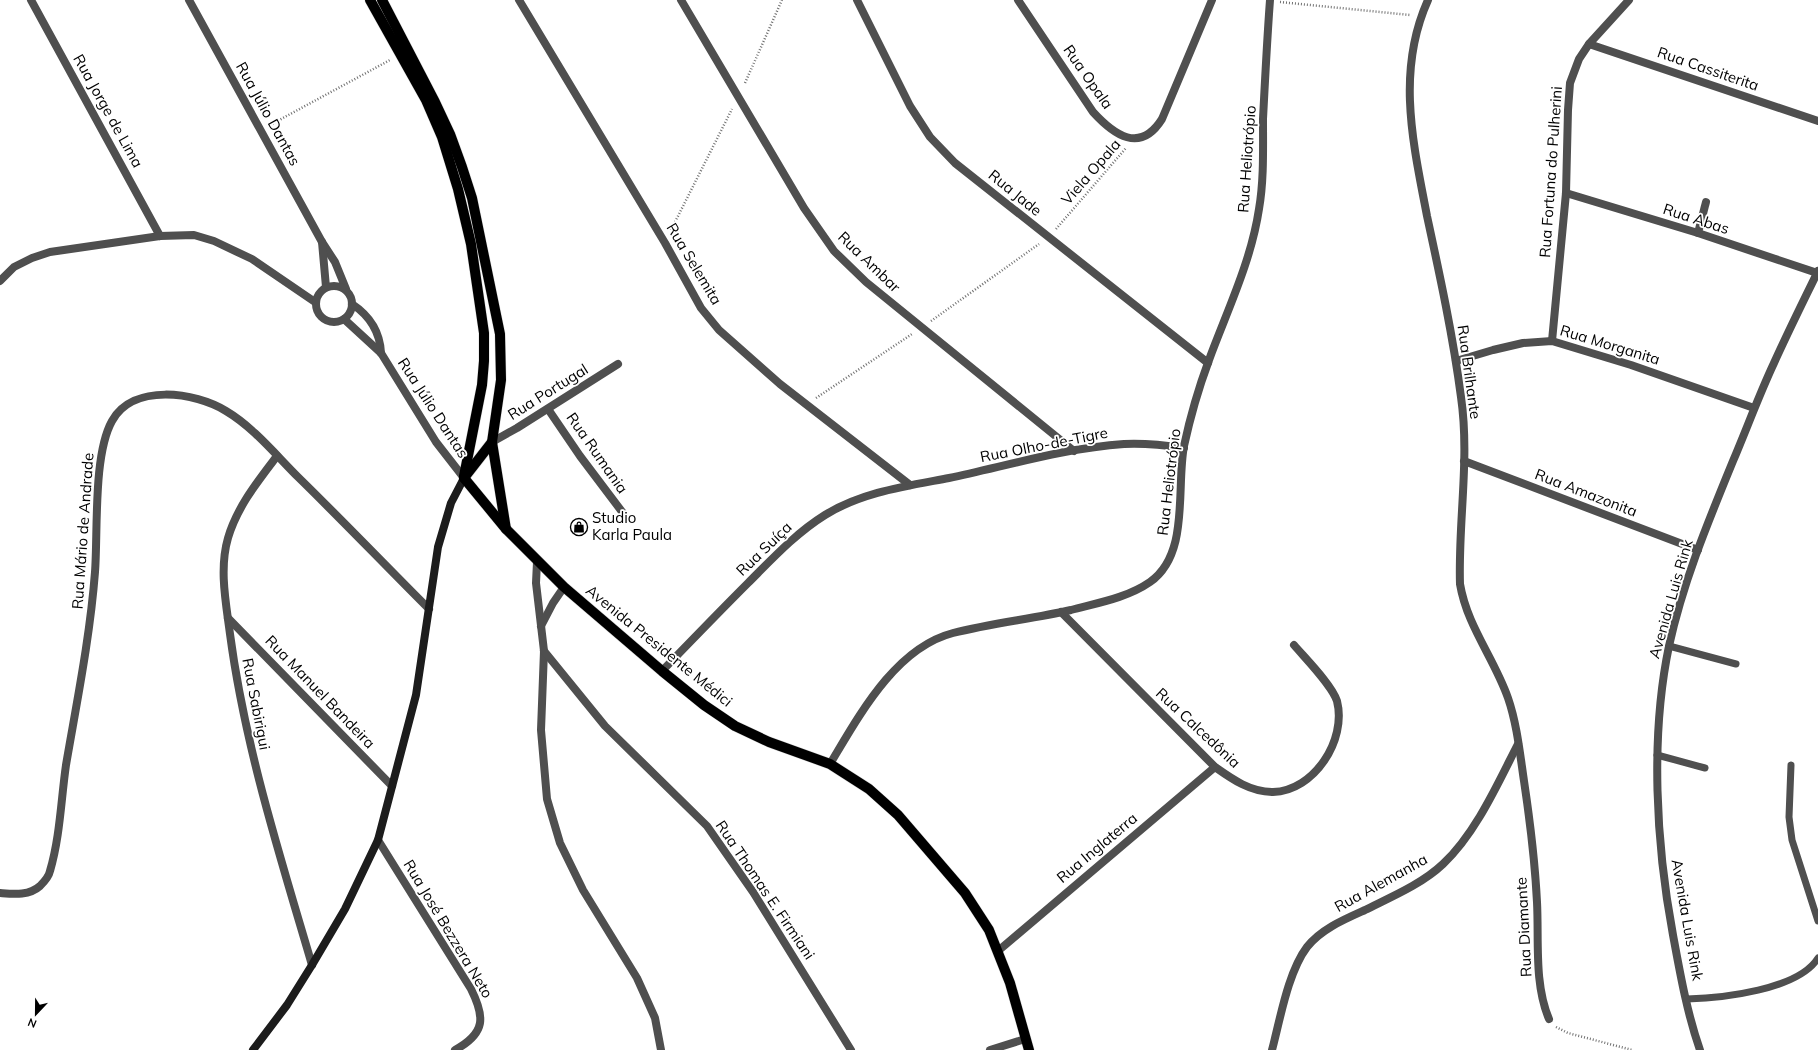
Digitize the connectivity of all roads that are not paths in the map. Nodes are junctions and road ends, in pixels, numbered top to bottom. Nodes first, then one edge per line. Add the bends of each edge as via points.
1 (31, 0) edge
2 (189, 0) edge
3 (370, 0) edge
4 (382, 0) edge
5 (519, 0) edge
6 (681, 0) edge
7 (857, 0) edge
8 (1018, 0) edge
9 (1212, 0) edge
10 (1270, 0) edge
11 (1428, 0) edge
12 (1629, 0) edge
13 (1589, 44) junction
14 (1818, 121) edge
15 (1566, 193) junction
16 (1706, 202) dead end
17 (1698, 233) junction
18 (160, 236) junction
19 (322, 242) junction
20 (1818, 272) edge
21 (0, 281) edge
22 (326, 287) junction
23 (346, 289) junction
24 (315, 302) junction
25 (352, 304) junction
26 (344, 320) junction
27 (1552, 341) junction
28 (381, 353) junction
29 (1456, 362) junction
30 (1208, 363) junction
31 (618, 364) dead end
32 (548, 408) junction
33 (1754, 408) junction
34 (492, 442) junction
35 (1184, 448) junction
36 (1074, 451) junction
37 (277, 456) junction
38 (1464, 461) junction
39 (464, 478) junction
40 (910, 485) junction
41 (623, 513) dead end
42 (506, 529) junction
43 (1698, 550) junction
44 (537, 562) junction
45 (564, 587) junction
46 (429, 609) junction
47 (1061, 612) junction
48 (228, 618) junction
49 (541, 626) junction
50 (1294, 645) dead end
51 (1669, 646) junction
52 (544, 651) junction
53 (1736, 664) dead end
54 (662, 671) junction
55 (1518, 744) junction
56 (1657, 755) junction
57 (830, 764) junction
58 (1791, 765) dead end
59 (1215, 767) junction
60 (1705, 768) dead end
61 (392, 786) junction
62 (378, 840) junction
63 (0, 894) edge
64 (1818, 921) edge
65 (998, 951) junction
66 (1818, 958) edge
67 (312, 965) junction
68 (1687, 999) junction
69 (1549, 1019) road end
70 (1025, 1039) junction
71 (253, 1050) edge
72 (455, 1050) edge
73 (661, 1050) edge
74 (851, 1050) edge
75 (990, 1050) edge
76 (1029, 1050) edge
77 (1272, 1050) edge
78 (1700, 1050) edge

1 - 18 street, Rua Jorge de Lima
2 - 19 street, Rua Júlio Dantas
3 - 39 main road via 426,100 442,137 469,237 484,333 483,379
4 - 34 main road via 450,134 472,198 500,334 501,380
5 - 40 street, Rua Selemita via 665,243 701,308 738,349
6 - 36 street, Rua Ambar via 804,208 834,251 871,287
7 - 30 street, Rua Jade via 910,106 930,137 956,163
8 - 9 street, Rua Opala via 1093,112 1105,125 1129,138 1149,135 1162,119
10 - 30 street, Rua Heliotrópio via 1259,209 1242,272
11 - 29 street, Rua Brilhante via 1414,41 1409,108 1419,177
12 - 13 street, Rua Fortuna do Pulherini
13 - 14 street, Rua Cassiterita
13 - 15 street, Rua Fortuna do Pulherini via 1579,59 1570,83
15 - 17 street, Rua Abas
15 - 27 street, Rua Fortuna do Pulherini
16 - 17 street
17 - 20 street, Rua Abas
18 - 21 street via 50,252 14,267
18 - 24 street via 194,235 224,245 252,259
19 - 22 street, Rua Júlio Dantas
19 - 23 street, Rua Júlio Dantas via 335,262
20 - 33 street, Avenida Luis Rink
22 - 23 street
22 - 24 street
23 - 25 street, Rua Júlio Dantas
24 - 26 street via 318,312 326,320
25 - 26 street
25 - 28 street, Rua Júlio Dantas via 364,312 371,321 380,343
26 - 28 street, Rua Júlio Dantas
27 - 29 street, Rua Morganita via 1500,348
27 - 33 street, Rua Morganita via 1632,365
28 - 39 street, Rua Júlio Dantas via 436,442
29 - 38 street, Rua Brilhante via 1462,398
30 - 35 street, Rua Heliotrópio
31 - 32 street, Rua Portugal
32 - 34 street, Rua Portugal
32 - 41 street, Rua Rumania
33 - 43 street, Avenida Luis Rink
34 - 39 main road
34 - 42 main road
35 - 36 street, Rua Olho-de-Tigre via 1124,444
35 - 47 street, Rua Heliotrópio via 1176,540 1164,569 1152,581 1134,591
36 - 40 street, Rua Olho-de-Tigre
37 - 46 street, Rua Mário de Andrade
37 - 48 street, Rua Sabirigui via 237,513 228,539 224,564
37 - 63 street, Rua Mário de Andrade via 236,418 202,400 160,394 135,401 113,419 100,463 93,595 54,854 49,874 40,887 29,892
38 - 43 street, Rua Amazonita
38 - 55 street, Rua Brilhante via 1459,566 1462,600 1499,673
39 - 42 main road, Avenida Presidente Médici
39 - 46 main road via 444,524
40 - 54 street, Rua Suíça via 843,505 799,533
42 - 44 main road, Avenida Presidente Médici
43 - 51 street, Avenida Luis Rink
44 - 45 main road, Avenida Presidente Médici
44 - 49 street via 536,583
45 - 49 street
45 - 54 main road, Avenida Presidente Médici
46 - 61 main road via 416,695
47 - 57 street, Rua Heliotrópio via 952,633 924,645 893,672 857,721
47 - 59 street, Rua Calcedônia
48 - 61 street, Rua Manuel Bandeira
48 - 67 street, Rua Sabirigui via 235,672 255,768
49 - 52 street
50 - 59 street, Rua Calcedônia via 1324,680 1337,700 1336,740 1323,763 1310,777 1290,789 1272,792 1235,782
51 - 53 lane
51 - 56 street, Avenida Luis Rink via 1660,703
52 - 73 street via 541,730 547,799 560,843 583,890 637,978 655,1018
52 - 74 street, Rua Thomas E. Firmiani via 605,726 707,826 753,892
54 - 57 main road, Avenida Presidente Médici via 734,726
55 - 69 street, Rua Diamante via 1534,861 1540,974 1545,1010
55 - 77 street, Rua Alemanha via 1482,812 1463,842 1443,864 1417,883 1325,930 1307,947 1293,974
56 - 60 lane
56 - 68 street, Avenida Luis Rink via 1665,885
57 - 65 main road, Avenida Presidente Médici via 869,789 898,815 964,893 989,930
58 - 64 lane via 1789,817 1792,840
59 - 65 street, Rua Inglaterra
61 - 62 main road
62 - 67 main road via 345,909
62 - 72 street, Rua José Bezzera Neto via 479,1004 482,1014 479,1027 465,1045
65 - 70 main road, Avenida Presidente Médici via 1010,983
66 - 68 lane via 1806,971 1760,989 1717,998
67 - 71 main road via 287,1005
68 - 78 street, Avenida Luis Rink
70 - 75 street
70 - 76 main road, Avenida Presidente Médici

